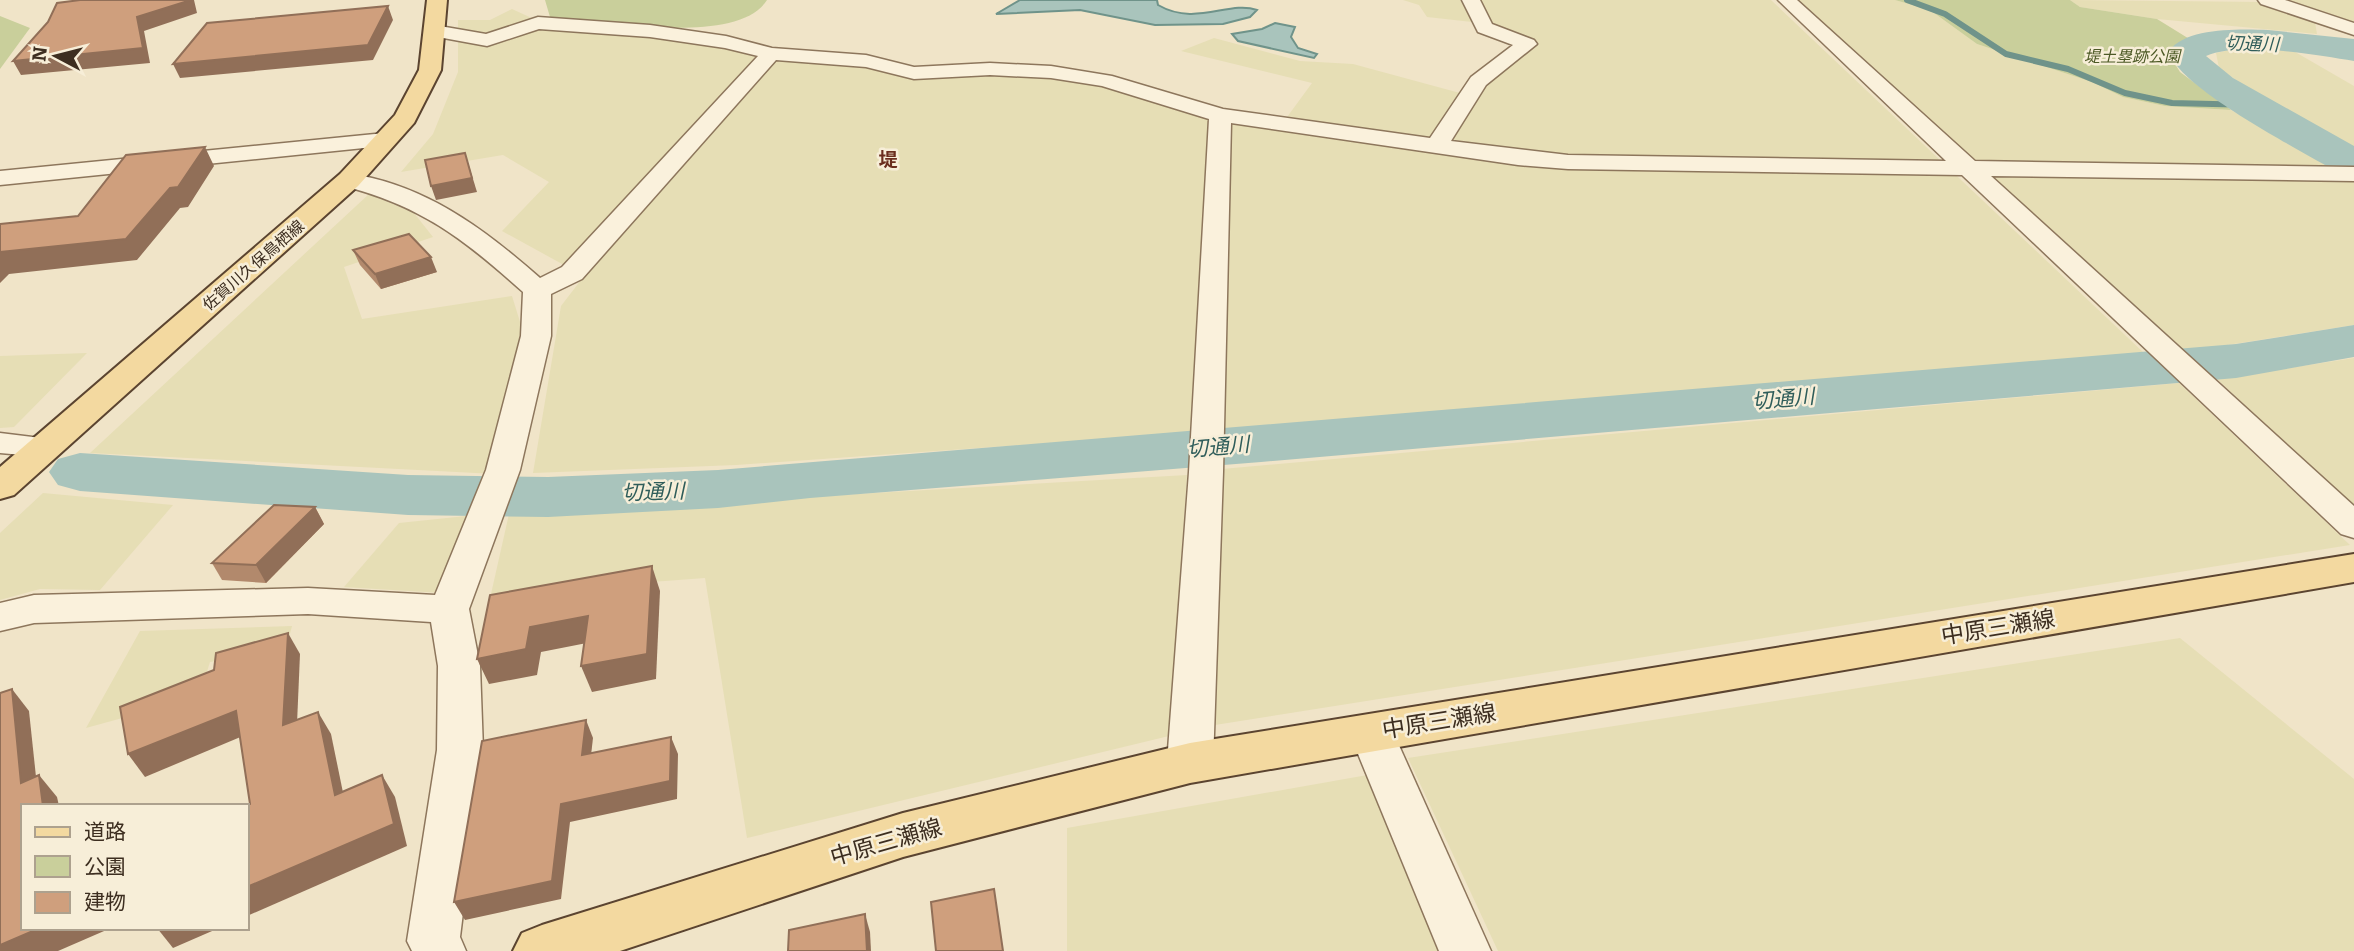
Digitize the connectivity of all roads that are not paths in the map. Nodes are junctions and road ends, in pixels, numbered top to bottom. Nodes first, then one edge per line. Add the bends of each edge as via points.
1 (437, 0) edge
2 (1471, 0) edge
3 (1787, 0) edge
4 (2267, 0) edge
5 (2354, 29) edge
6 (434, 31) junction
7 (771, 54) junction
8 (1220, 115) junction
9 (385, 140) junction
10 (1437, 146) junction
11 (1967, 169) junction
12 (2346, 175) edge
13 (0, 178) edge
14 (349, 180) junction
15 (537, 290) junction
16 (0, 443) edge
17 (45, 447) junction
18 (0, 487) edge
19 (2354, 526) edge
20 (2354, 568) edge
21 (449, 609) junction
22 (0, 617) edge
23 (1371, 732) junction
24 (1190, 763) junction
25 (440, 951) edge
26 (542, 951) edge
27 (1465, 951) edge

1 - 6 main road, 佐賀川久保鳥栖線
2 - 10 street via 1485,27 1527,44 1478,81
3 - 11 street
4 - 5 street
6 - 7 street via 487,40 538,23 650,31
6 - 9 main road, 佐賀川久保鳥栖線 via 430,70 405,118
7 - 8 street via 866,61 930,74 990,69 1088,77
7 - 15 street via 572,273
8 - 10 street
8 - 24 street
9 - 13 street
9 - 14 main road, 佐賀川久保鳥栖線
10 - 11 street via 1568,162
11 - 12 street
11 - 19 street
14 - 15 street via 427,205 470,231
14 - 17 main road, 佐賀川久保鳥栖線
15 - 21 street via 536,337 503,470
16 - 17 street
17 - 18 main road, 佐賀川久保鳥栖線
20 - 23 main road, 中原三瀬線
21 - 22 street via 308,601 34,609
21 - 25 street via 459,666 460,750 433,941
23 - 24 main road, 中原三瀬線
23 - 27 street
24 - 26 main road, 中原三瀬線 via 903,835

